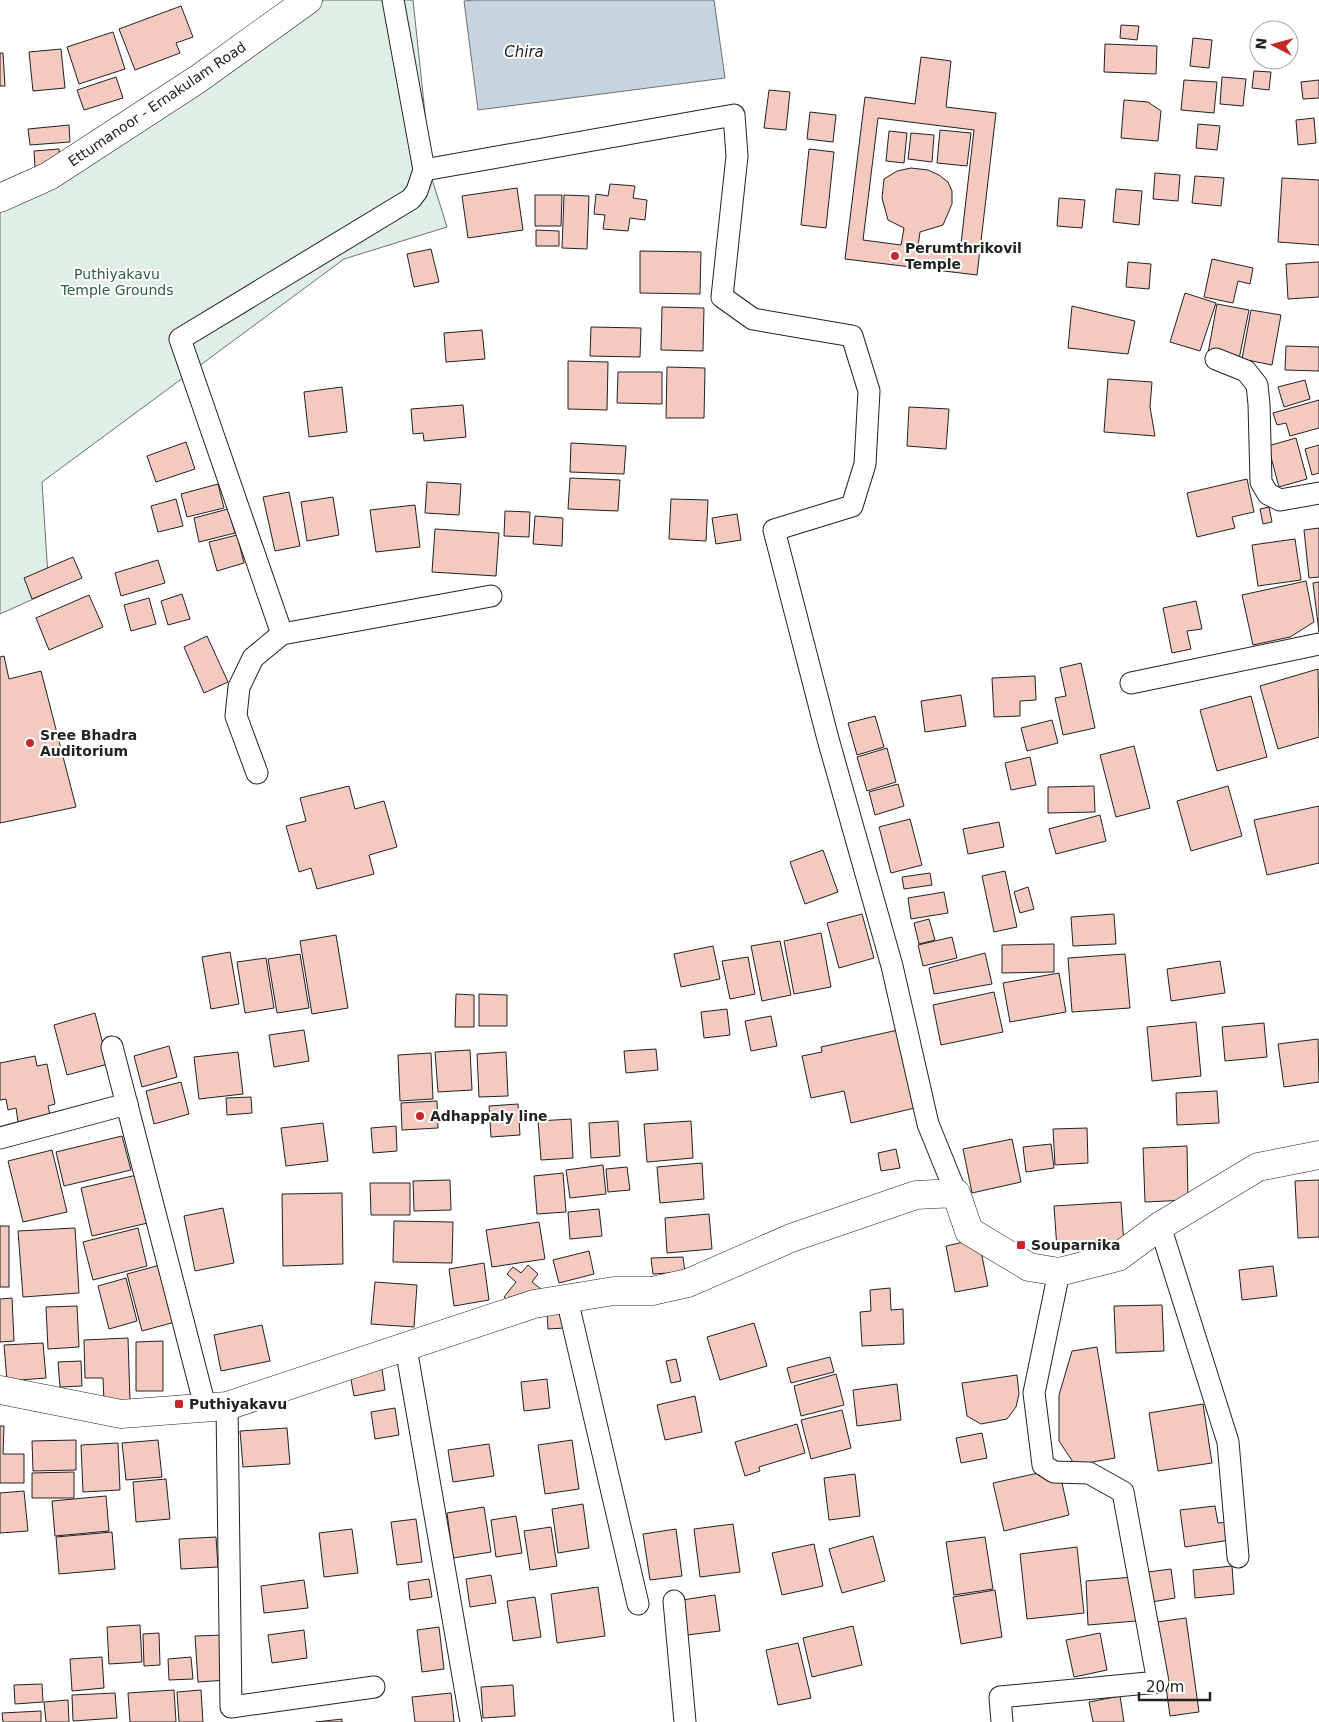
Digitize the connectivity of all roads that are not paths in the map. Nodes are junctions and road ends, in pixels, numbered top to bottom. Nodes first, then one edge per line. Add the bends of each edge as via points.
1 (308, 0) edge
2 (394, 0) edge
3 (424, 170) junction
4 (0, 198) edge
5 (1216, 359) dead end
6 (1319, 493) edge
7 (491, 596) dead end
8 (282, 634) junction
9 (1319, 644) edge
10 (1132, 683) dead end
11 (257, 773) dead end
12 (112, 1047) dead end
13 (126, 1104) junction
14 (0, 1138) edge
15 (1319, 1155) edge
16 (956, 1193) junction
17 (1160, 1226) junction
18 (1059, 1272) junction
19 (567, 1299) junction
20 (406, 1348) junction
21 (0, 1390) edge
22 (216, 1406) junction
23 (1238, 1557) dead end
24 (674, 1601) dead end
25 (638, 1604) dead end
26 (374, 1687) dead end
27 (471, 1722) edge
28 (685, 1722) edge
29 (1002, 1722) edge

1 - 4 main road, Ettumanoor - Ernakulam Road via 198,79 49,176
2 - 3 street
3 - 8 street via 412,199 180,339
3 - 16 street via 734,115 737,156 722,297 753,318 852,336 869,391 865,464 852,506 774,530 892,966 928,1124
5 - 6 street via 1246,371 1257,385 1261,482 1268,494 1280,500
7 - 8 street
8 - 11 street via 253,658 239,687 236,716
9 - 10 street
12 - 13 street
13 - 14 street
13 - 22 street
15 - 17 main road via 1258,1167
16 - 18 main road via 969,1231 1029,1267
16 - 19 main road via 916,1195 898,1201 791,1238 688,1283 652,1291 614,1291
17 - 18 main road via 1118,1257
17 - 23 street via 1228,1442
18 - 29 street via 1034,1393 1043,1465 1054,1472 1089,1473 1123,1492 1158,1682 1000,1697
19 - 20 main road via 534,1304
19 - 25 street
20 - 22 main road
20 - 27 street
21 - 22 main road via 121,1414
22 - 26 street via 231,1707
24 - 28 street

